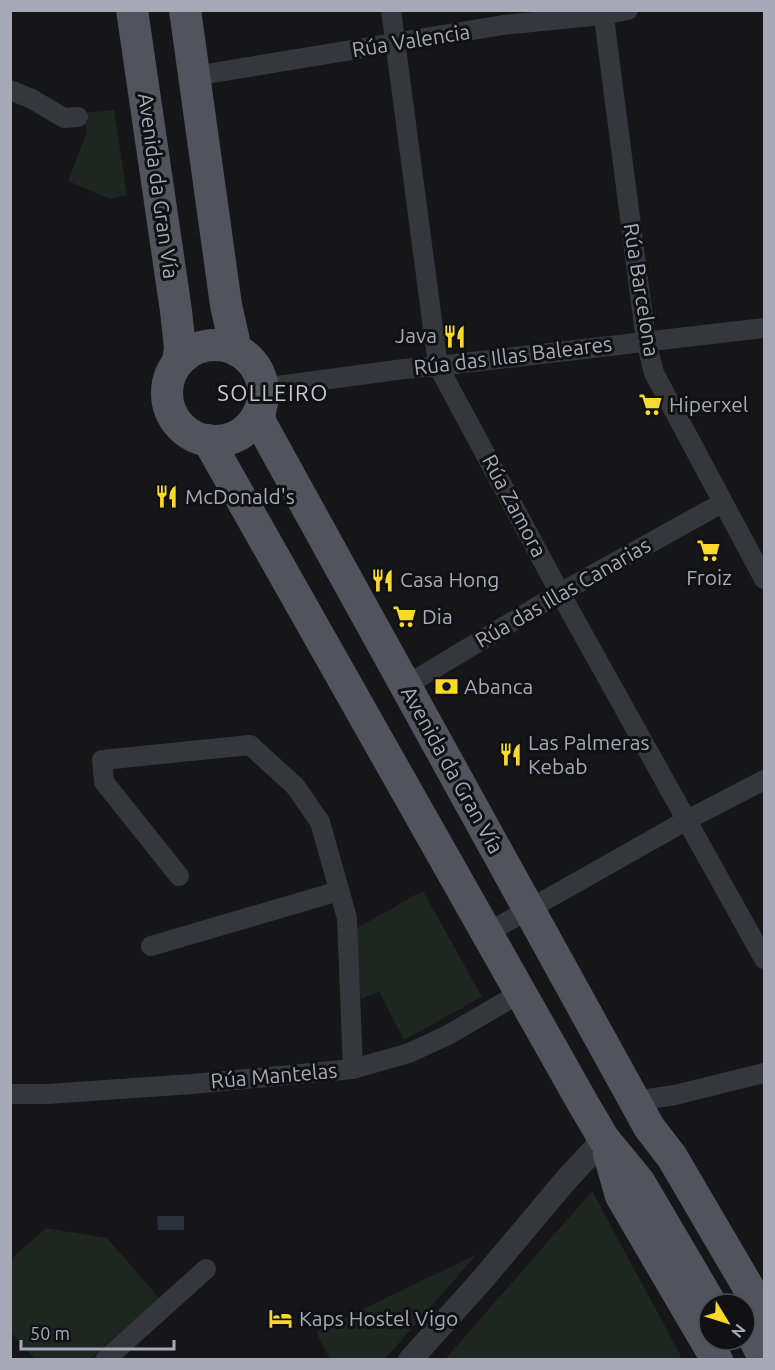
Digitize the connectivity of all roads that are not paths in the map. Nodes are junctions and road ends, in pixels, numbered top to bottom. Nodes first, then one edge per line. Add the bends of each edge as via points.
1 (132, 10) edge
2 (185, 10) edge
3 (391, 10) edge
4 (628, 10) edge
5 (603, 13) edge
6 (395, 43) junction
7 (194, 76) junction
8 (10, 90) edge
9 (78, 117) dead end
10 (765, 328) edge
11 (646, 341) junction
12 (236, 350) junction
13 (178, 362) junction
14 (438, 366) junction
15 (261, 400) junction
16 (207, 441) junction
17 (722, 502) junction
18 (765, 579) edge
19 (561, 593) junction
20 (405, 687) junction
21 (765, 780) edge
22 (687, 820) junction
23 (179, 876) dead end
24 (339, 891) junction
25 (529, 910) junction
26 (488, 933) junction
27 (151, 946) dead end
28 (765, 959) edge
29 (520, 993) junction
30 (353, 1069) junction
31 (765, 1073) edge
32 (10, 1094) edge
33 (642, 1114) junction
34 (604, 1138) junction
35 (206, 1269) dead end
36 (704, 1292) edge
37 (728, 1292) edge
38 (765, 1314) edge
39 (757, 1343) edge
40 (765, 1357) edge
41 (105, 1359) edge
42 (410, 1359) edge
43 (717, 1359) edge

1 - 13 main road, Avenida da Gran Vía via 174,301
2 - 7 main road
3 - 6 street, Rúa Zamora
4 - 5 street, Rúa Valencia
5 - 6 street, Rúa Valencia
5 - 11 street, Rúa Barcelona
6 - 7 street, Rúa Valencia
6 - 14 street, Rúa Zamora
7 - 12 main road via 226,305
8 - 9 street via 64,118
10 - 11 street, Rúa das Illas Baleares
11 - 14 street, Rúa das Illas Baleares
11 - 17 street, Rúa Barcelona via 654,374
12 - 13 main road via 221,345 205,346
12 - 15 main road, Avenida da Gran Vía via 260,376
13 - 16 main road, Avenida da Gran Vía via 168,386 170,411 184,430
14 - 15 street, Rúa das Illas Baleares via 404,369
14 - 19 street, Rúa Zamora
15 - 16 main road via 250,425 238,435
15 - 20 main road, Avenida da Gran Vía via 261,424
16 - 26 main road
17 - 18 street, Rúa Barcelona
17 - 19 street, Rúa das Illas Canarias
19 - 20 street, Rúa das Illas Canarias
19 - 22 street, Rúa Zamora
20 - 25 main road, Avenida da Gran Vía
21 - 22 street
22 - 25 street
22 - 28 street, Rúa Zamora
23 - 24 street via 105,782 102,760 250,745 295,786 320,822
24 - 27 street
24 - 30 street via 346,918
25 - 26 street
25 - 33 main road, Avenida da Gran Vía
26 - 29 main road
29 - 30 street, Rúa Mantelas via 409,1053
29 - 34 main road
30 - 32 street, Rúa Mantelas via 181,1085
31 - 33 street via 675,1095
33 - 37 main road, Avenida da Gran Vía via 658,1166
33 - 38 main road, Avenida da Gran Vía via 672,1157
34 - 36 main road via 640,1182
34 - 42 street
34 - 43 main road via 621,1196
35 - 41 street
39 - 40 main road

